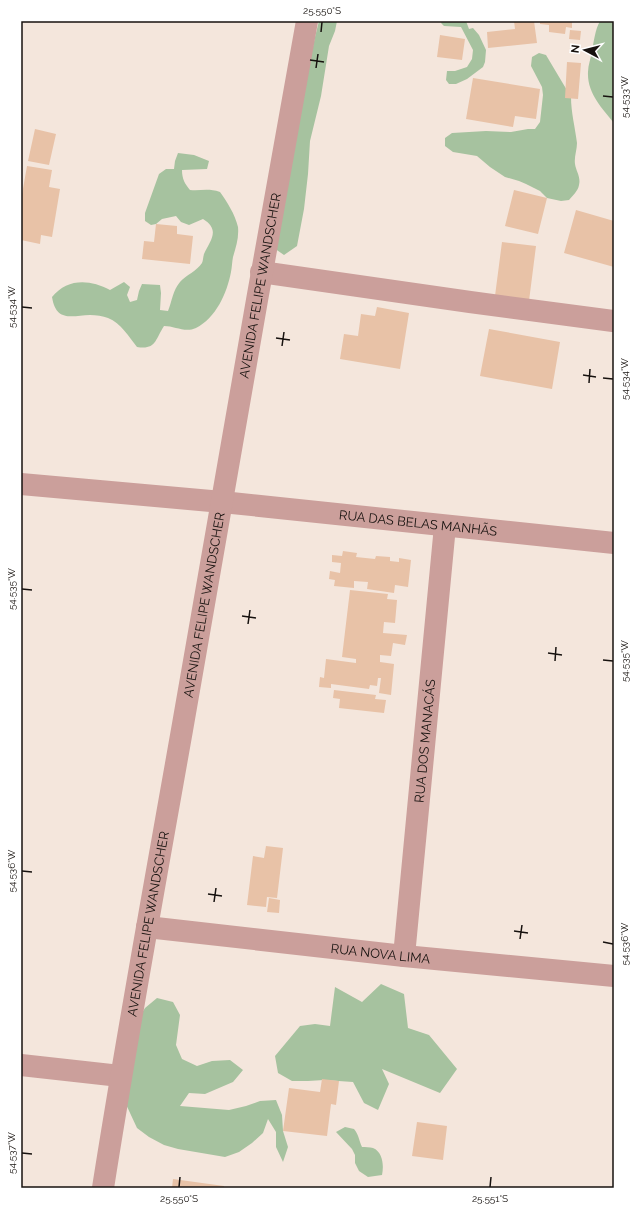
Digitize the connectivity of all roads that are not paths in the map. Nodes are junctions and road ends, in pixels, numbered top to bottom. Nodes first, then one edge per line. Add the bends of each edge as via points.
1 (307, 21) edge
2 (261, 272) junction
3 (613, 321) edge
4 (21, 484) edge
5 (222, 502) junction
6 (446, 526) junction
7 (614, 543) edge
8 (147, 927) junction
9 (404, 956) junction
10 (614, 976) edge
11 (21, 1065) edge
12 (120, 1076) junction
13 (103, 1188) edge

1 - 2 street, AVENIDA FELIPE WANDSCHER
2 - 3 street
2 - 5 street, AVENIDA FELIPE WANDSCHER
4 - 5 street, RUA DAS BELAS MANHÃS
5 - 6 street, RUA DAS BELAS MANHÃS
5 - 8 street, AVENIDA FELIPE WANDSCHER
6 - 7 street, RUA DAS BELAS MANHÃS
6 - 9 street, RUA DOS MANACÁS
8 - 9 street, RUA NOVA LIMA
8 - 12 street, AVENIDA FELIPE WANDSCHER
9 - 10 street, RUA NOVA LIMA
11 - 12 street
12 - 13 street, AVENIDA FELIPE WANDSCHER

